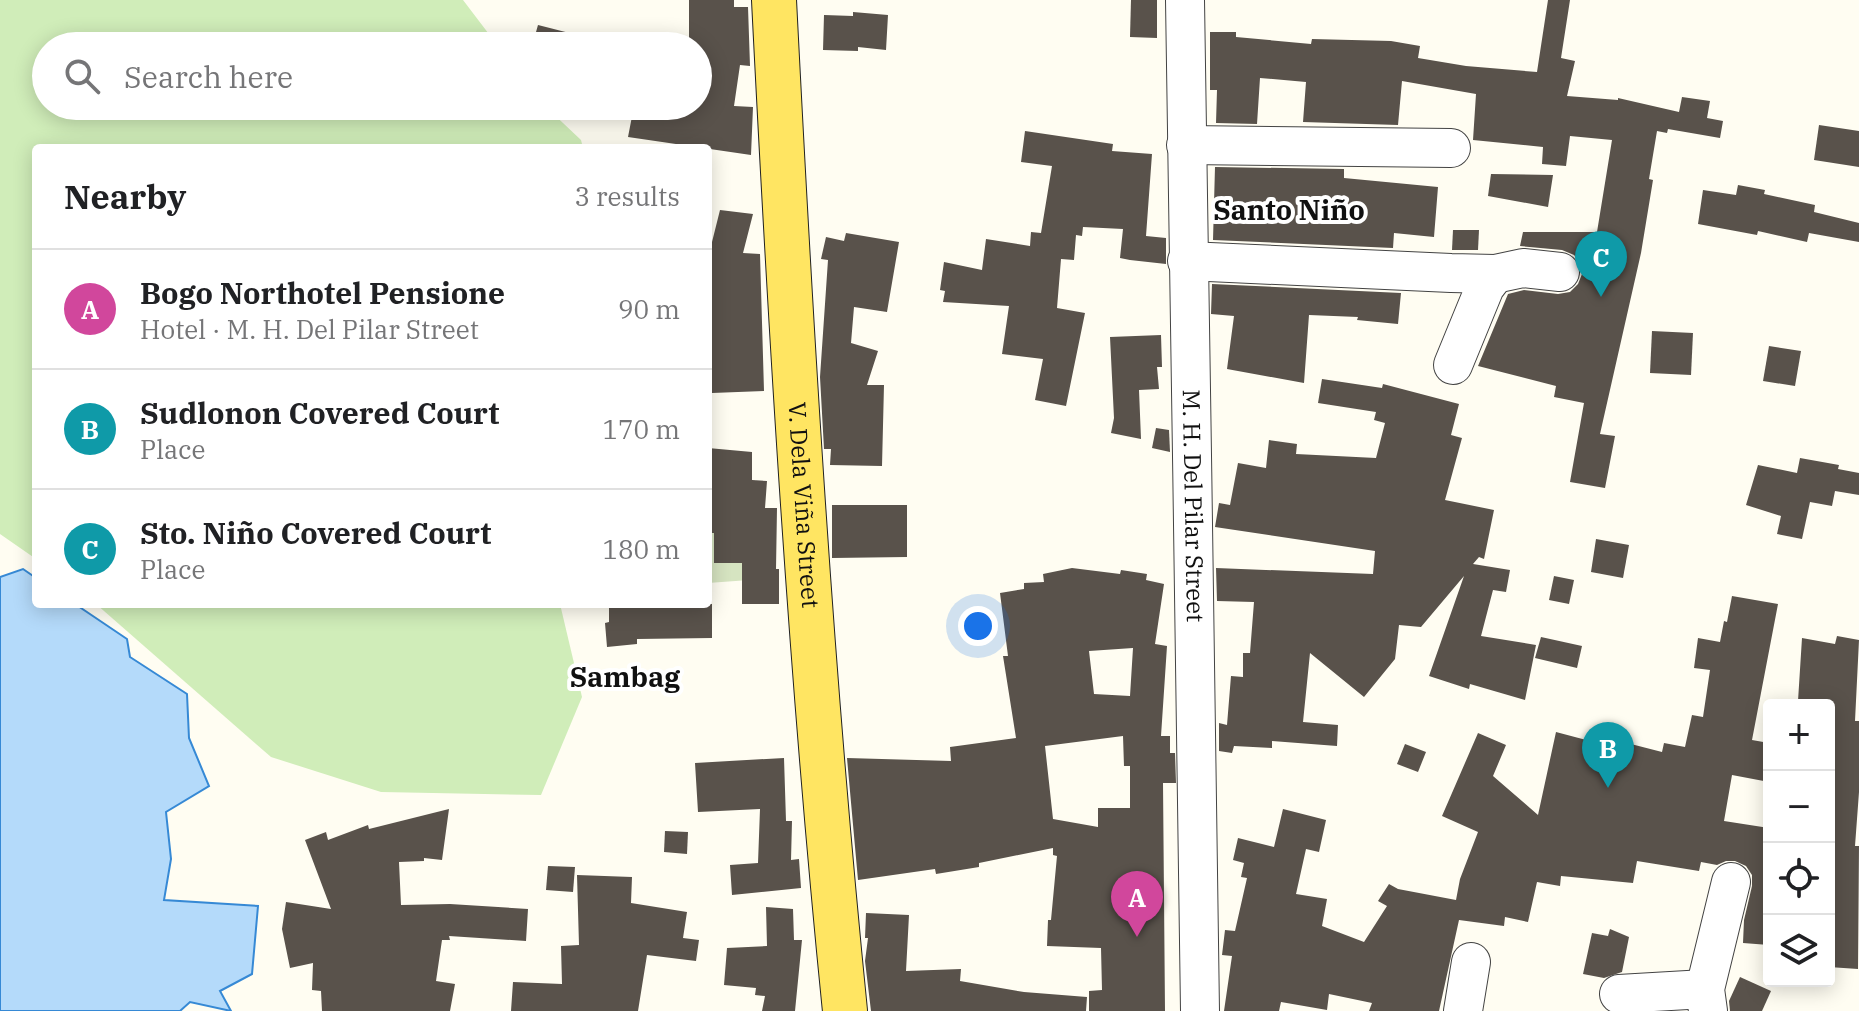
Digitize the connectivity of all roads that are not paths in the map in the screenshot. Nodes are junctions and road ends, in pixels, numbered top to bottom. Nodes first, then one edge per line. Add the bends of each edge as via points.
1 (774, 0) edge
2 (1185, 0) edge
3 (1186, 145) junction
4 (1451, 148) dead end
5 (1187, 261) junction
6 (1560, 272) dead end
7 (1495, 274) junction
8 (1453, 365) dead end
9 (1731, 882) dead end
10 (1471, 962) dead end
11 (1619, 994) dead end
12 (1706, 1000) edge
13 (845, 1011) edge
14 (1200, 1011) edge
15 (1463, 1011) edge

1 - 13 main road, V. Dela Viña Street via 796,405
2 - 3 street, M. H. Del Pilar Street
3 - 4 street
3 - 5 street, M. H. Del Pilar Street
5 - 7 street
5 - 14 street, M. H. Del Pilar Street
6 - 7 street via 1523,268
7 - 8 street
9 - 12 street
10 - 15 street
11 - 12 street

